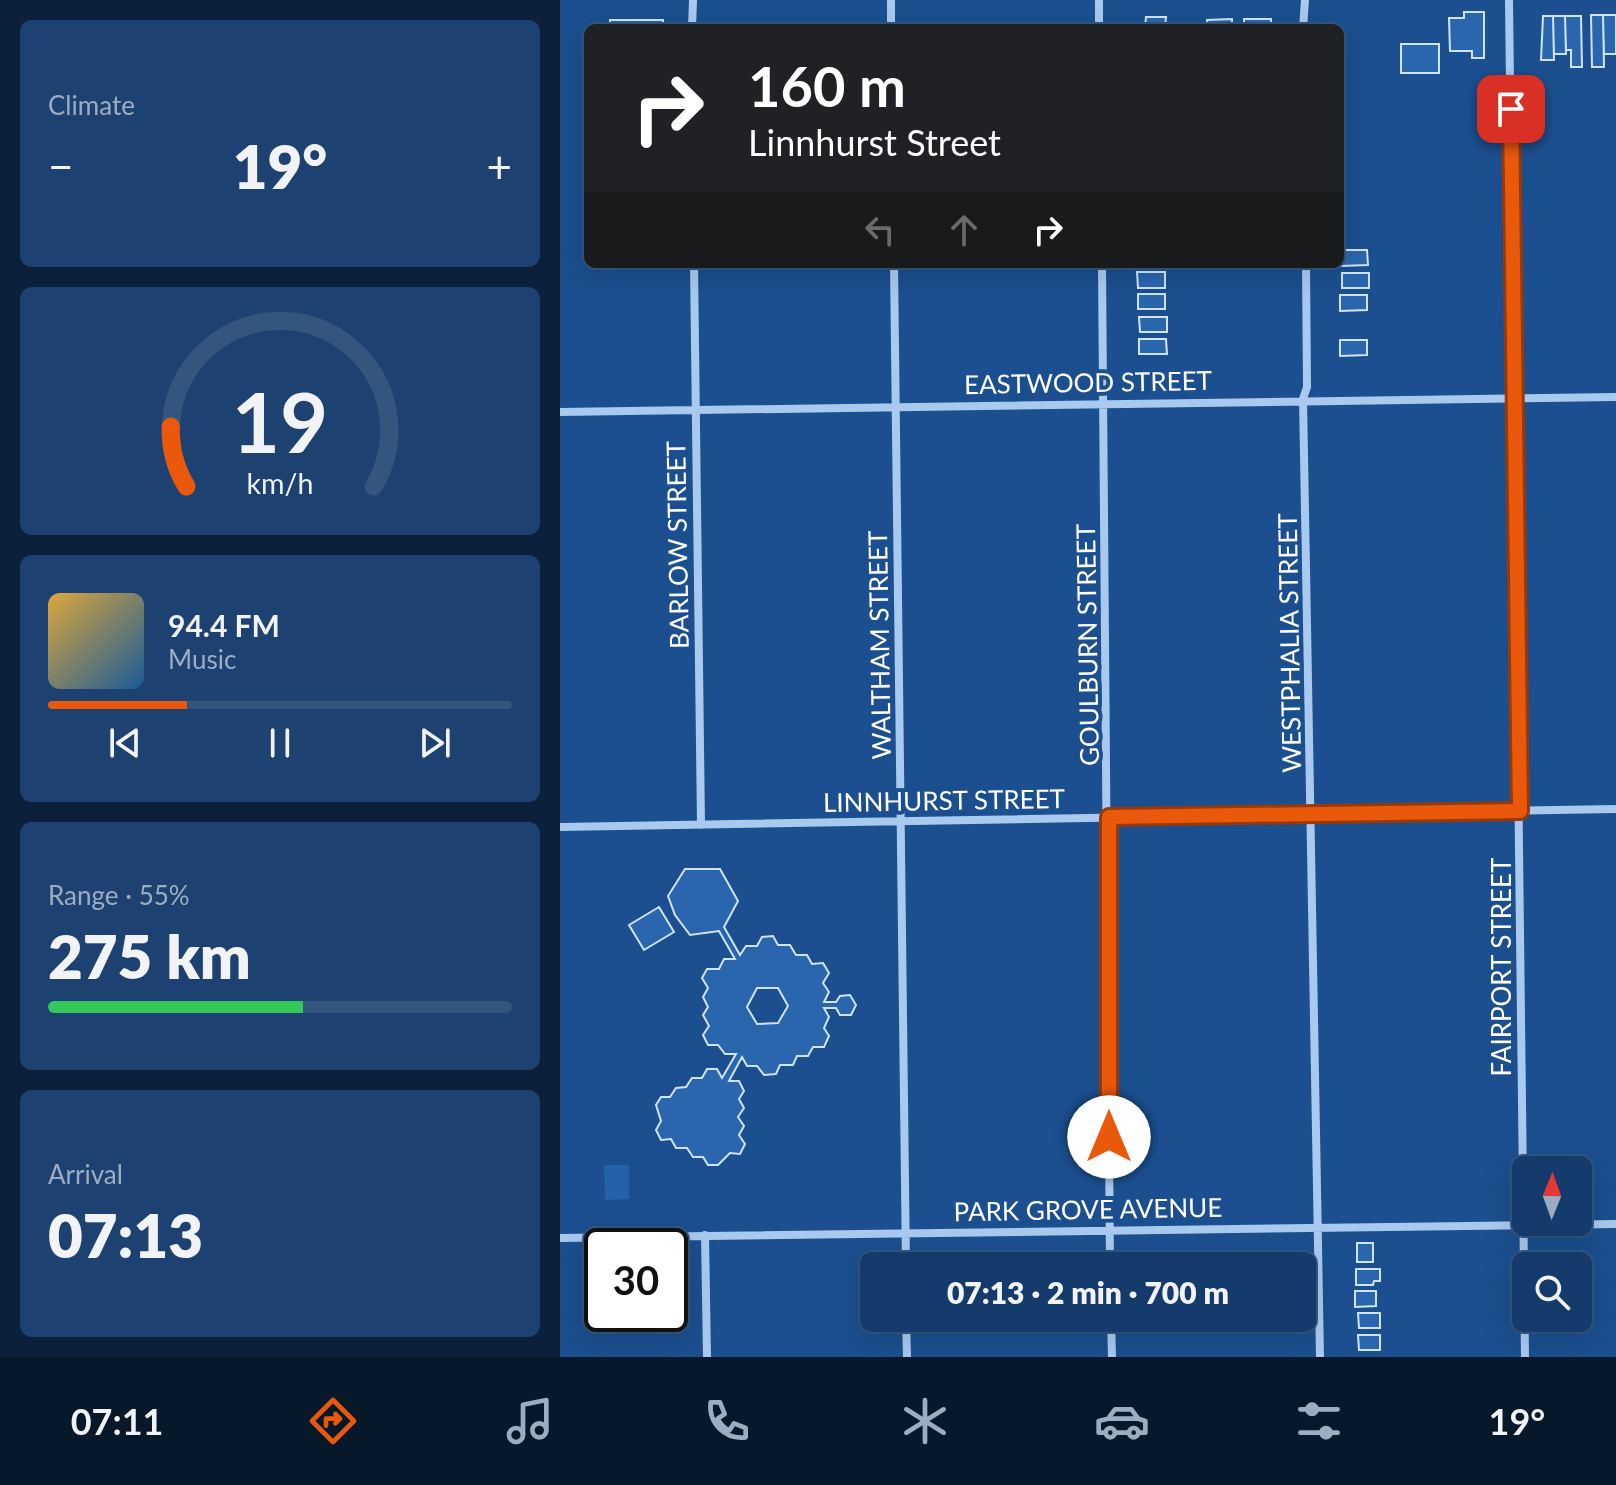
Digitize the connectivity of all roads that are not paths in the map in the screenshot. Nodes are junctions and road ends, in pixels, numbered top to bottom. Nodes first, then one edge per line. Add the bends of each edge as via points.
1 (693, 0) edge
2 (891, 0) edge
3 (1099, 0) edge
4 (1305, 0) edge
5 (1509, 0) edge
6 (692, 24) edge
7 (891, 24) edge
8 (1099, 24) edge
9 (1303, 24) edge
10 (694, 268) edge
11 (894, 268) edge
12 (1102, 268) edge
13 (1306, 268) edge
14 (1514, 397) junction
15 (1616, 397) edge
16 (1303, 399) junction
17 (1103, 401) junction
18 (896, 406) junction
19 (696, 410) junction
20 (560, 412) edge
21 (1616, 809) edge
22 (1520, 811) junction
23 (1312, 813) junction
24 (1109, 817) junction
25 (900, 821) junction
26 (701, 825) junction
27 (560, 827) edge
28 (1523, 1156) edge
29 (1512, 1224) edge
30 (1592, 1224) edge
31 (1616, 1224) edge
32 (1318, 1226) junction
33 (1109, 1229) junction
34 (905, 1233) junction
35 (705, 1235) junction
36 (1523, 1236) edge
37 (560, 1238) edge
38 (906, 1252) edge
39 (1110, 1252) edge
40 (906, 1332) edge
41 (1111, 1332) edge
42 (707, 1357) edge
43 (907, 1357) edge
44 (1112, 1357) edge
45 (1320, 1357) edge
46 (1525, 1357) edge

1 - 6 street
2 - 7 street
3 - 8 street
4 - 9 street
5 - 14 street, FAIRPORT STREET
10 - 19 street, BARLOW STREET
11 - 18 street, WALTHAM STREET
12 - 17 street, GOULBURN STREET
13 - 16 street, WESTPHALIA STREET
14 - 15 street, EASTWOOD STREET
14 - 16 street, EASTWOOD STREET
14 - 22 street, FAIRPORT STREET
16 - 17 street, EASTWOOD STREET
16 - 23 street, WESTPHALIA STREET
17 - 18 street, EASTWOOD STREET
17 - 24 street, GOULBURN STREET
18 - 19 street, EASTWOOD STREET
18 - 25 street, WALTHAM STREET
19 - 20 street, EASTWOOD STREET
19 - 26 street, BARLOW STREET
21 - 22 street, LINNHURST STREET
22 - 23 street, LINNHURST STREET
22 - 28 street, FAIRPORT STREET
23 - 24 street, LINNHURST STREET
23 - 32 street, WESTPHALIA STREET
24 - 25 street, LINNHURST STREET
24 - 33 street, GOULBURN STREET
25 - 26 street, LINNHURST STREET
25 - 34 street, WALTHAM STREET
26 - 27 street, LINNHURST STREET
29 - 32 street, PARK GROVE AVENUE
30 - 31 street, PARK GROVE AVENUE
32 - 33 street, PARK GROVE AVENUE
32 - 45 street, WESTPHALIA STREET
33 - 34 street, PARK GROVE AVENUE
33 - 39 street, GOULBURN STREET
34 - 35 street, PARK GROVE AVENUE
34 - 38 street, WALTHAM STREET
35 - 37 street, PARK GROVE AVENUE
35 - 42 street
36 - 46 street, FAIRPORT STREET
40 - 43 street
41 - 44 street

